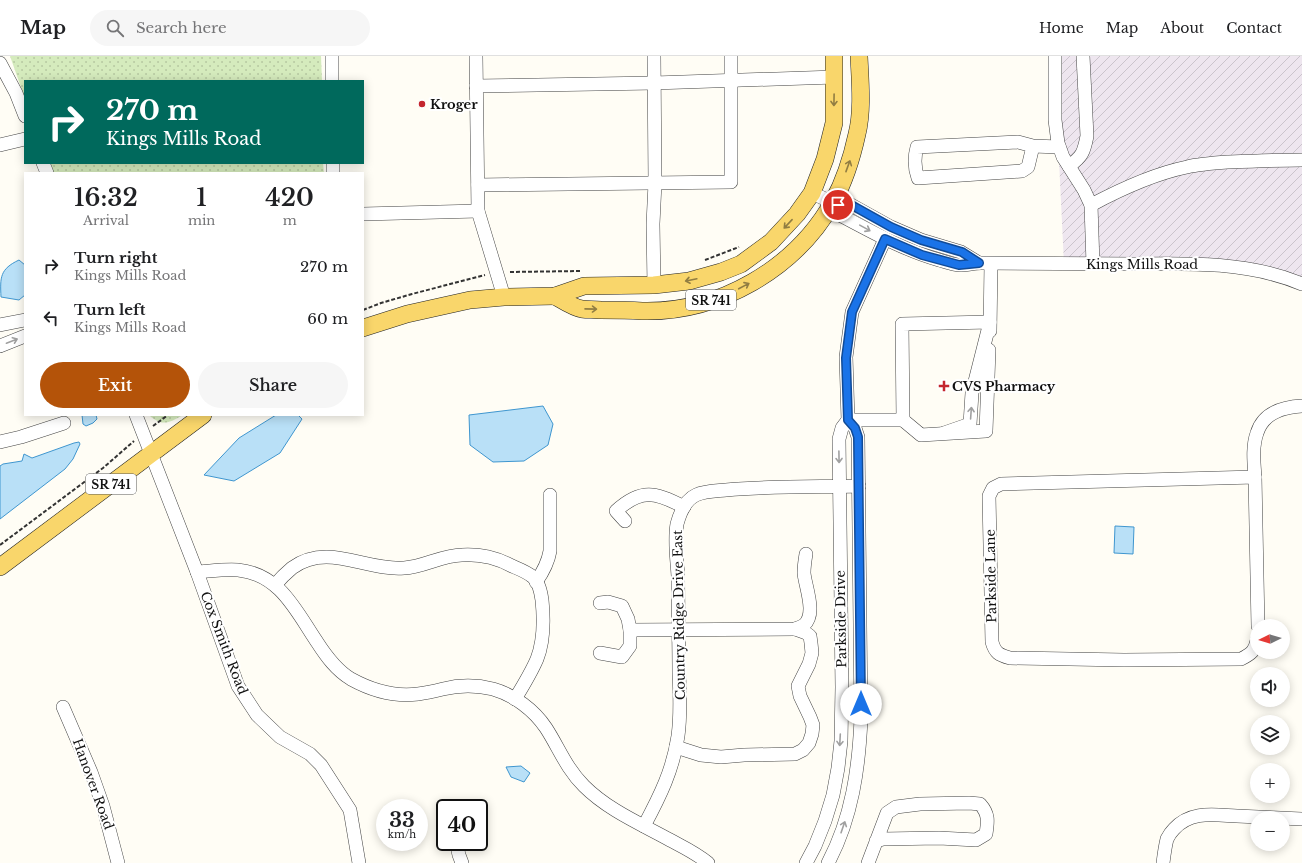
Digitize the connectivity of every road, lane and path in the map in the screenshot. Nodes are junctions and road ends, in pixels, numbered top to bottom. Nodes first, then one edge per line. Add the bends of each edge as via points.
1 (332, 56) edge
2 (476, 56) edge
3 (654, 56) edge
4 (731, 56) edge
5 (834, 56) edge
6 (859, 56) edge
7 (1055, 56) edge
8 (1083, 56) edge
9 (0, 63) edge
10 (835, 78) junction
11 (332, 80) edge
12 (732, 80) junction
13 (654, 83) junction
14 (476, 86) junction
15 (24, 114) edge
16 (24, 139) edge
17 (0, 145) edge
18 (1033, 146) junction
19 (1059, 147) junction
20 (1302, 160) edge
21 (1069, 166) junction
22 (655, 183) junction
23 (478, 185) junction
24 (812, 193) junction
25 (835, 203) junction
26 (1090, 205) junction
27 (478, 211) junction
28 (364, 214) edge
29 (885, 239) junction
30 (985, 263) junction
31 (1093, 264) junction
32 (1302, 284) edge
33 (654, 285) junction
34 (555, 296) junction
35 (504, 297) junction
36 (24, 320) edge
37 (990, 322) junction
38 (0, 325) edge
39 (364, 328) edge
40 (24, 336) edge
41 (0, 346) edge
42 (1302, 406) edge
43 (136, 416) edge
44 (167, 416) edge
45 (202, 416) edge
46 (848, 420) junction
47 (903, 420) junction
48 (64, 423) dead end
49 (143, 434) junction
50 (0, 442) edge
51 (151, 453) junction
52 (1255, 477) junction
53 (839, 486) junction
54 (859, 486) junction
55 (550, 495) dead end
56 (684, 507) junction
57 (625, 521) dead end
58 (0, 545) edge
59 (806, 554) dead end
60 (0, 568) edge
61 (197, 572) junction
62 (536, 582) junction
63 (275, 585) junction
64 (600, 603) dead end
65 (1258, 619) edge
66 (795, 629) junction
67 (630, 630) junction
68 (679, 630) junction
69 (600, 652) dead end
70 (1250, 655) edge
71 (841, 662) junction
72 (861, 662) junction
73 (515, 700) junction
74 (63, 707) dead end
75 (676, 747) junction
76 (1302, 819) edge
77 (644, 826) junction
78 (876, 841) junction
79 (458, 851) edge
80 (118, 863) edge
81 (359, 863) edge
82 (462, 863) edge
83 (708, 863) edge
84 (806, 863) edge
85 (828, 863) edge
86 (868, 863) edge
87 (1163, 863) edge

1 - 11 street
2 - 14 street
3 - 13 street
4 - 12 street
5 - 10 main road, SR 741
25 -> 6 main road, SR 741 via 858,133
7 - 19 street via 1055,120
8 - 21 street via 1087,136 1082,154
9 - 15 street
10 - 12 street
10 -> 24 main road, SR 741 via 834,123 825,159
12 - 13 street
12 - 22 street via 731,182
13 - 14 street
13 - 22 street
14 - 23 street
16 - 17 street
18 - 18 street via 1018,142 917,147 914,156 915,170 918,178 1022,171 1028,167
18 - 19 street
19 - 21 street
20 - 26 street via 1240,161 1187,166 1136,184
21 - 26 street
22 - 23 street
22 - 33 street
23 - 27 street
24 - 25 street
24 -> 33 main road, SR 741 via 771,242 741,264 689,281
25 -> 29 street, Kings Mills Road via 840,215
25 - 30 street via 846,202 891,227 921,240 962,252
34 -> 25 main road, SR 741 via 581,309 659,311 712,300 742,288 770,271 792,253
26 - 31 street
27 - 28 street
27 - 35 street
29 - 30 street, Kings Mills Road via 922,255 959,265
29 - 46 street, Parkside Drive via 852,312 846,358
30 - 31 street, Kings Mills Road
30 - 37 street
31 - 32 street, Kings Mills Road via 1213,265 1275,274
33 - 34 main road, SR 741 via 584,286
34 - 35 main road, SR 741
35 - 39 main road, SR 741 via 470,300 407,314
36 - 38 street
37 - 47 street via 902,324
37 - 47 street via 986,431 921,435
41 -> 40 street
42 - 52 street via 1274,412 1264,420 1257,433 1254,453
43 - 49 street, Cox Smith Road
44 - 49 path
45 - 51 main road, SR 741
46 - 47 street
46 -> 53 street, Parkside Drive via 838,439
46 - 54 street, Parkside Drive via 858,437
48 - 50 street
49 - 51 street, Cox Smith Road
49 - 58 path
51 - 60 main road, SR 741
51 - 61 street, Cox Smith Road
52 - 65 street
52 - 70 street, Parkside Lane via 1001,484 993,488 989,496 992,642 994,650 1000,655 1010,658 1094,660 1241,659
53 - 54 street, Country Ridge Drive East
53 - 56 street, Country Ridge Drive East via 706,492 689,500
53 - 71 street, Parkside Drive
54 - 72 street, Parkside Drive
55 - 62 street via 548,564
56 - 57 street via 657,494 640,496 625,502 616,511
56 - 68 street, Country Ridge Drive East via 675,536
59 - 66 street via 804,574 810,609 806,622
61 - 63 street via 239,570 253,573
61 - 81 street, Cox Smith Road via 238,686 257,715 280,737 310,754 321,765 350,810
62 - 63 street via 534,578 508,564 466,554 402,568 373,566 334,557 316,558 291,568
62 - 73 street via 541,595 543,613 542,641 537,658
63 - 73 street via 286,596 324,654 350,678 366,686 382,692 418,694 444,688 475,686 493,689
64 - 67 street via 608,602 622,606
66 - 68 street
66 - 75 street via 810,636 812,653 798,686 813,725 809,743 803,750 795,754 721,757
67 - 68 street
67 - 69 street via 630,646 622,657
68 - 75 street, Country Ridge Drive East via 680,708
71 - 72 street
71 -> 84 street, Parkside Drive via 838,768 825,821
85 -> 72 street, Parkside Drive via 842,831 854,789 860,747
73 - 77 street via 539,720 566,764 584,786 614,809
74 - 80 street, Hanover Road via 103,806
75 - 77 street, Country Ridge Drive East via 668,779
76 - 87 street via 1196,815 1182,821 1168,837
77 - 83 street via 688,849
78 - 78 street via 887,813 896,807 969,803 980,804 986,811 986,834 976,840 939,838
78 - 86 street
79 - 82 street

